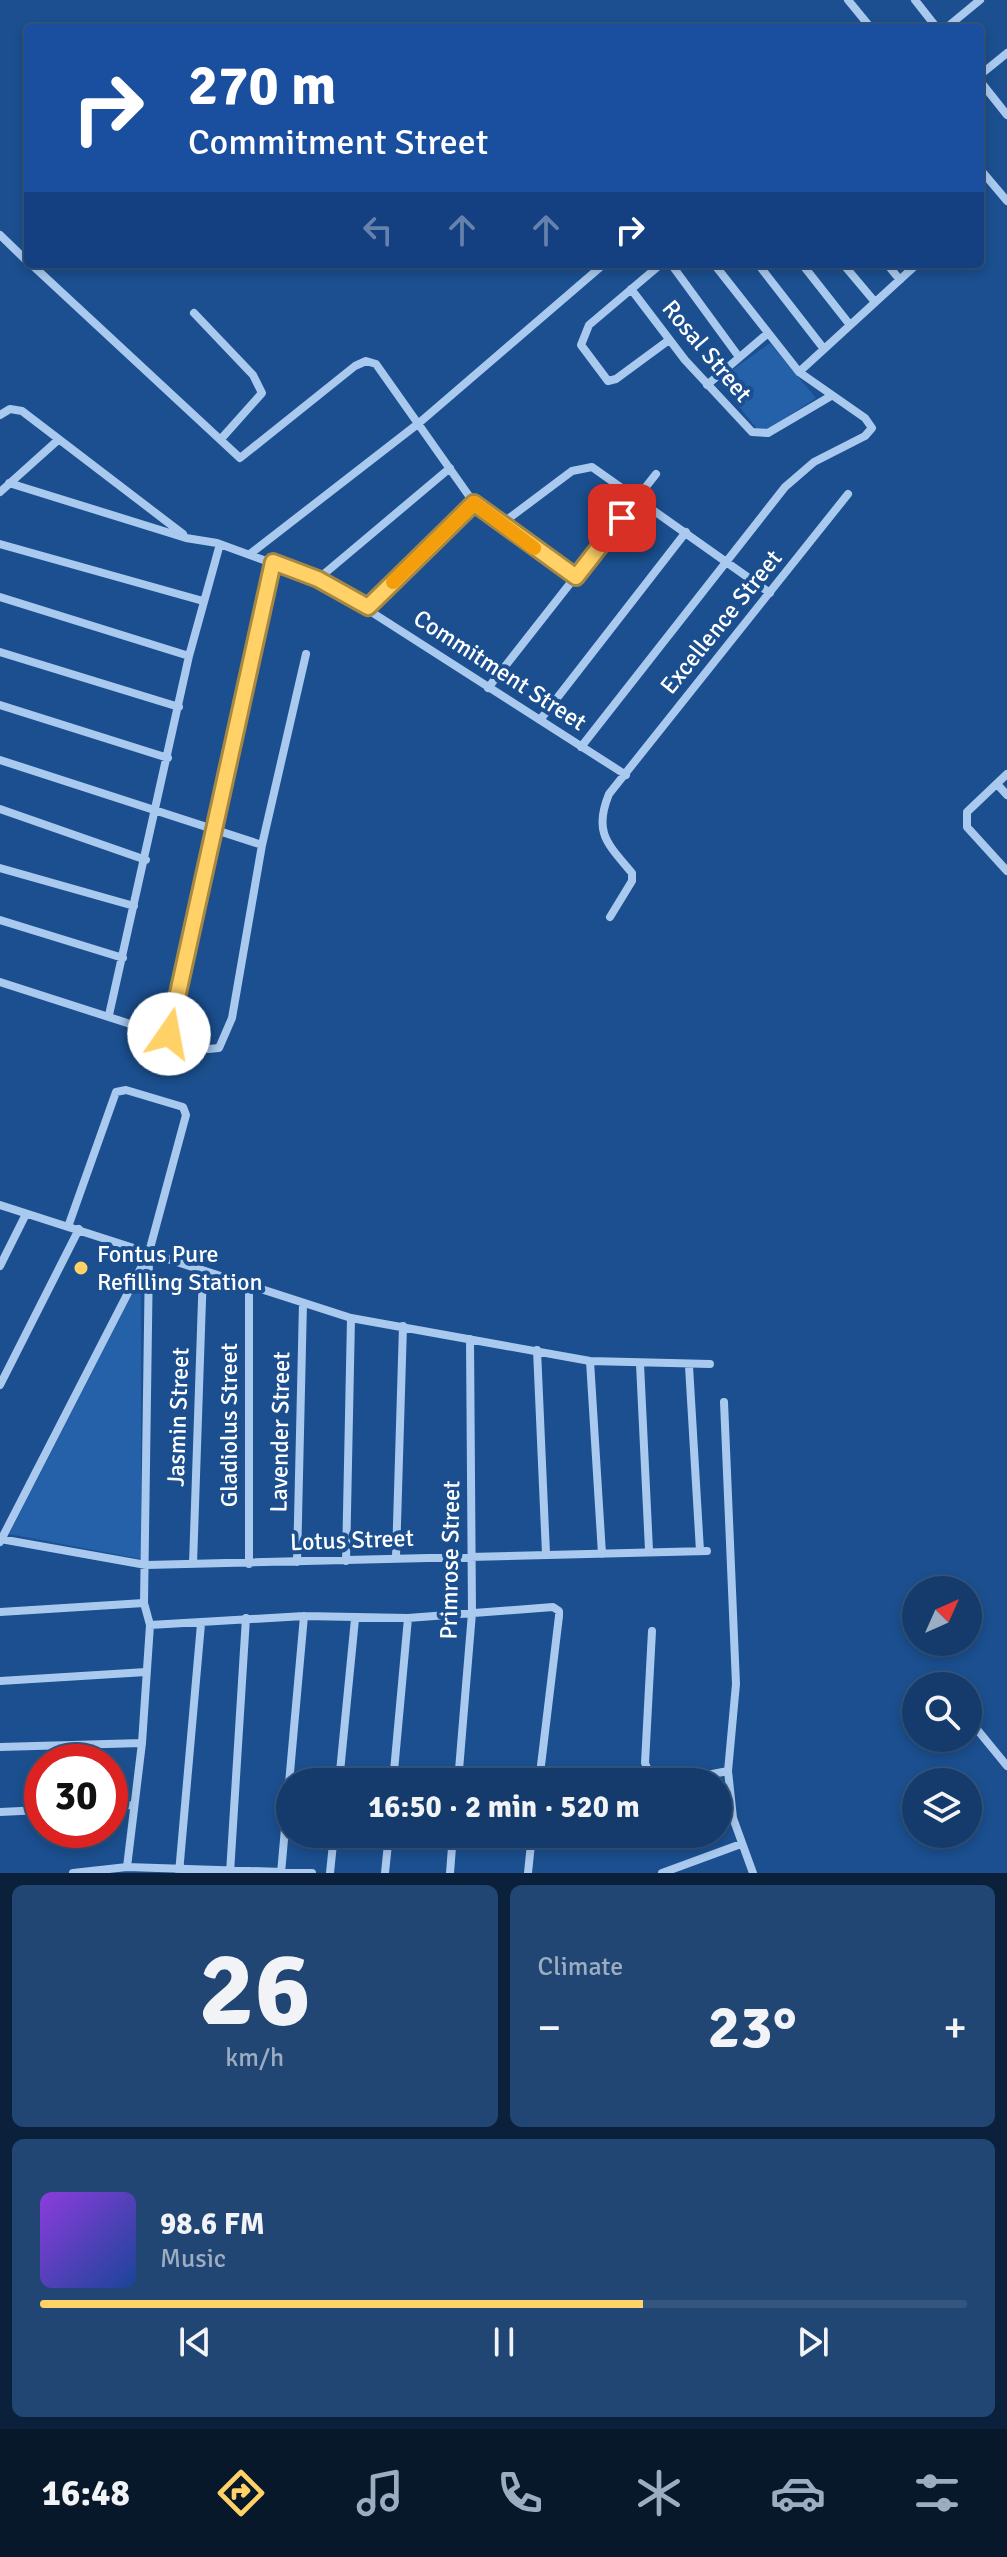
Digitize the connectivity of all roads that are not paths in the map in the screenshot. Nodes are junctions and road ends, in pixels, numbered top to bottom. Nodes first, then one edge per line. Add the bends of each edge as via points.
1 (848, 0) edge
2 (915, 0) edge
3 (980, 0) edge
4 (868, 24) edge
5 (934, 24) edge
6 (951, 24) edge
7 (1007, 53) edge
8 (984, 72) edge
9 (984, 86) edge
10 (1007, 115) edge
11 (984, 174) edge
12 (1007, 201) edge
13 (0, 235) edge
14 (24, 258) edge
15 (34, 268) edge
16 (599, 268) edge
17 (656, 268) edge
18 (674, 268) edge
19 (717, 268) edge
20 (761, 268) edge
21 (805, 268) edge
22 (846, 268) edge
23 (890, 268) edge
24 (913, 268) edge
25 (900, 280) junction
26 (631, 289) junction
27 (875, 302) junction
28 (194, 313) dead end
29 (850, 325) junction
30 (767, 334) junction
31 (669, 340) junction
32 (824, 349) junction
33 (739, 357) junction
34 (799, 372) junction
35 (707, 385) junction
36 (831, 396) junction
37 (0, 415) edge
38 (419, 423) junction
39 (221, 439) junction
40 (58, 440) junction
41 (450, 468) junction
42 (656, 474) dead end
43 (9, 483) junction
44 (0, 492) edge
45 (848, 494) dead end
46 (638, 498) junction
47 (474, 503) junction
48 (500, 525) junction
49 (686, 532) junction
50 (186, 538) junction
51 (0, 544) edge
52 (220, 544) junction
53 (250, 554) junction
54 (727, 561) junction
55 (273, 562) junction
56 (576, 577) junction
57 (318, 579) junction
58 (770, 593) junction
59 (0, 597) edge
60 (203, 601) junction
61 (368, 607) junction
62 (0, 652) edge
63 (306, 654) dead end
64 (189, 656) junction
65 (488, 688) junction
66 (0, 705) edge
67 (179, 707) junction
68 (540, 720) junction
69 (581, 747) junction
70 (168, 758) junction
71 (0, 760) edge
72 (1007, 774) edge
73 (626, 775) junction
74 (997, 784) junction
75 (1007, 795) edge
76 (0, 809) edge
77 (158, 809) junction
78 (214, 828) junction
79 (262, 845) junction
80 (146, 860) junction
81 (0, 868) edge
82 (1007, 871) edge
83 (134, 906) junction
84 (610, 917) dead end
85 (0, 920) edge
86 (123, 958) junction
87 (0, 982) edge
88 (109, 1015) junction
89 (169, 1034) junction
90 (0, 1205) edge
91 (26, 1214) junction
92 (69, 1224) junction
93 (79, 1229) junction
94 (149, 1252) junction
95 (0, 1266) edge
96 (203, 1271) junction
97 (249, 1286) junction
98 (303, 1303) junction
99 (351, 1318) junction
100 (403, 1326) junction
101 (470, 1339) junction
102 (537, 1350) junction
103 (590, 1361) junction
104 (640, 1364) junction
105 (710, 1364) dead end
106 (689, 1366) junction
107 (0, 1385) edge
108 (724, 1402) dead end
109 (0, 1540) edge
110 (649, 1550) junction
111 (546, 1554) junction
112 (602, 1554) junction
113 (396, 1557) junction
114 (471, 1558) junction
115 (346, 1561) junction
116 (297, 1562) junction
117 (193, 1564) junction
118 (249, 1564) junction
119 (146, 1565) junction
120 (144, 1603) junction
121 (0, 1612) edge
122 (472, 1613) junction
123 (304, 1616) junction
124 (246, 1618) junction
125 (408, 1618) junction
126 (355, 1619) junction
127 (201, 1624) junction
128 (150, 1625) junction
129 (652, 1631) dead end
130 (146, 1672) junction
131 (0, 1681) edge
132 (982, 1735) edge
133 (142, 1743) junction
134 (0, 1747) edge
135 (1007, 1766) edge
136 (340, 1768) edge
137 (394, 1768) edge
138 (459, 1768) edge
139 (541, 1768) edge
140 (647, 1768) edge
141 (728, 1768) edge
142 (128, 1805) edge
143 (134, 1805) junction
144 (732, 1809) edge
145 (24, 1811) edge
146 (0, 1812) edge
147 (741, 1844) junction
148 (333, 1848) edge
149 (388, 1848) edge
150 (452, 1848) edge
151 (531, 1848) edge
152 (127, 1867) junction
153 (179, 1870) edge
154 (230, 1870) edge
155 (281, 1871) edge
156 (73, 1873) edge
157 (312, 1873) edge
158 (330, 1873) edge
159 (385, 1873) edge
160 (450, 1873) edge
161 (528, 1873) edge
162 (662, 1873) edge
163 (753, 1873) edge

1 - 4 street
2 - 5 street
3 - 6 street
7 - 8 street
9 - 10 street
11 - 12 street
13 - 14 street
15 - 39 street
16 - 38 street
17 - 26 street
18 - 33 street
19 - 30 street
20 - 32 street
21 - 29 street
22 - 27 street
23 - 25 street
24 - 25 street
25 - 27 street
26 - 31 street, Rosal Street
26 - 31 street via 580,339 601,376 616,379
27 - 29 street
28 - 39 street via 253,375 262,393
29 - 32 street
30 - 33 street
30 - 34 street
31 - 35 street, Rosal Street
32 - 34 street
33 - 35 street
34 - 36 street
35 - 36 street, Rosal Street via 757,435
36 - 54 street via 865,418 870,432 795,477
37 - 40 street via 10,409 22,411
38 - 39 street via 381,369 366,361 246,457 235,456
38 - 41 street
38 - 53 street
40 - 43 street
40 - 50 street
41 - 47 street
41 - 57 street
42 - 46 street
43 - 44 street
43 - 50 street, Commitment Street
45 - 58 street, Excellence Street
46 - 48 street via 585,466
46 - 49 street
46 - 56 street
47 - 48 street
47 - 61 street
48 - 56 street
49 - 54 street
49 - 68 street
50 - 52 street, Commitment Street
51 - 60 street
52 - 53 street, Commitment Street
52 - 60 street
53 - 55 street, Commitment Street
54 - 58 street
54 - 69 street
55 - 57 street, Commitment Street
55 - 78 street
56 - 65 street
57 - 61 street, Commitment Street
58 - 73 street, Excellence Street
59 - 64 street
60 - 64 street
61 - 65 street, Commitment Street
62 - 67 street
63 - 79 street
64 - 67 street
65 - 68 street, Commitment Street
66 - 70 street
67 - 70 street
68 - 69 street, Commitment Street
69 - 73 street, Commitment Street
70 - 77 street
71 - 77 street
72 - 74 street
73 - 84 street, Excellence Street via 609,794 601,814 611,851 632,873
74 - 75 street
74 - 82 street via 967,812 967,827
76 - 80 street
77 - 78 street
77 - 80 street
78 - 79 street
78 - 89 street
79 - 89 street via 225,1041 208,1049
80 - 83 street
81 - 83 street
83 - 86 street
85 - 86 street
86 - 88 street
87 - 88 street
88 - 89 street
90 - 91 street
91 - 92 street
91 - 95 street
92 - 93 street
92 - 94 street via 116,1092 179,1105 186,1115
93 - 94 street
93 - 107 street
94 - 96 street
94 - 109 street
94 - 119 street
96 - 97 street
96 - 117 street, Jasmin Street
97 - 98 street
97 - 118 street, Gladiolus Street
98 - 99 street
98 - 116 street, Lavender Street
99 - 100 street
99 - 115 street
100 - 101 street
100 - 113 street
101 - 102 street
101 - 114 street, Primrose Street
102 - 103 street
102 - 111 street
103 - 104 street
103 - 112 street
104 - 106 street
104 - 110 street
105 - 106 street
106 - 110 street, Lotus Street via 704,1551
108 - 141 street via 736,1684
109 - 119 street, Lotus Street
110 - 112 street, Lotus Street
111 - 112 street, Lotus Street
111 - 114 street, Lotus Street
113 - 114 street, Lotus Street
113 - 115 street, Lotus Street
114 - 122 street, Primrose Street
115 - 116 street, Lotus Street
116 - 118 street, Lotus Street
117 - 118 street, Lotus Street
117 - 119 street, Lotus Street
119 - 120 street
120 - 121 street
120 - 128 street
122 - 125 street
122 - 138 street, Primrose Street
122 - 139 street via 553,1607 559,1611
123 - 124 street
123 - 126 street
123 - 155 street
124 - 127 street
124 - 154 street
125 - 126 street
125 - 137 street
126 - 136 street
127 - 128 street
127 - 153 street
128 - 130 street
129 - 140 street
130 - 131 street
130 - 133 street
132 - 135 street
133 - 134 street
133 - 143 street
142 - 143 street
143 - 152 street
144 - 147 street
145 - 146 street
147 - 162 street
147 - 163 street
148 - 158 street
149 - 159 street
150 - 160 street
151 - 161 street
152 - 153 street
152 - 156 street
153 - 154 street
154 - 155 street
155 - 157 street

